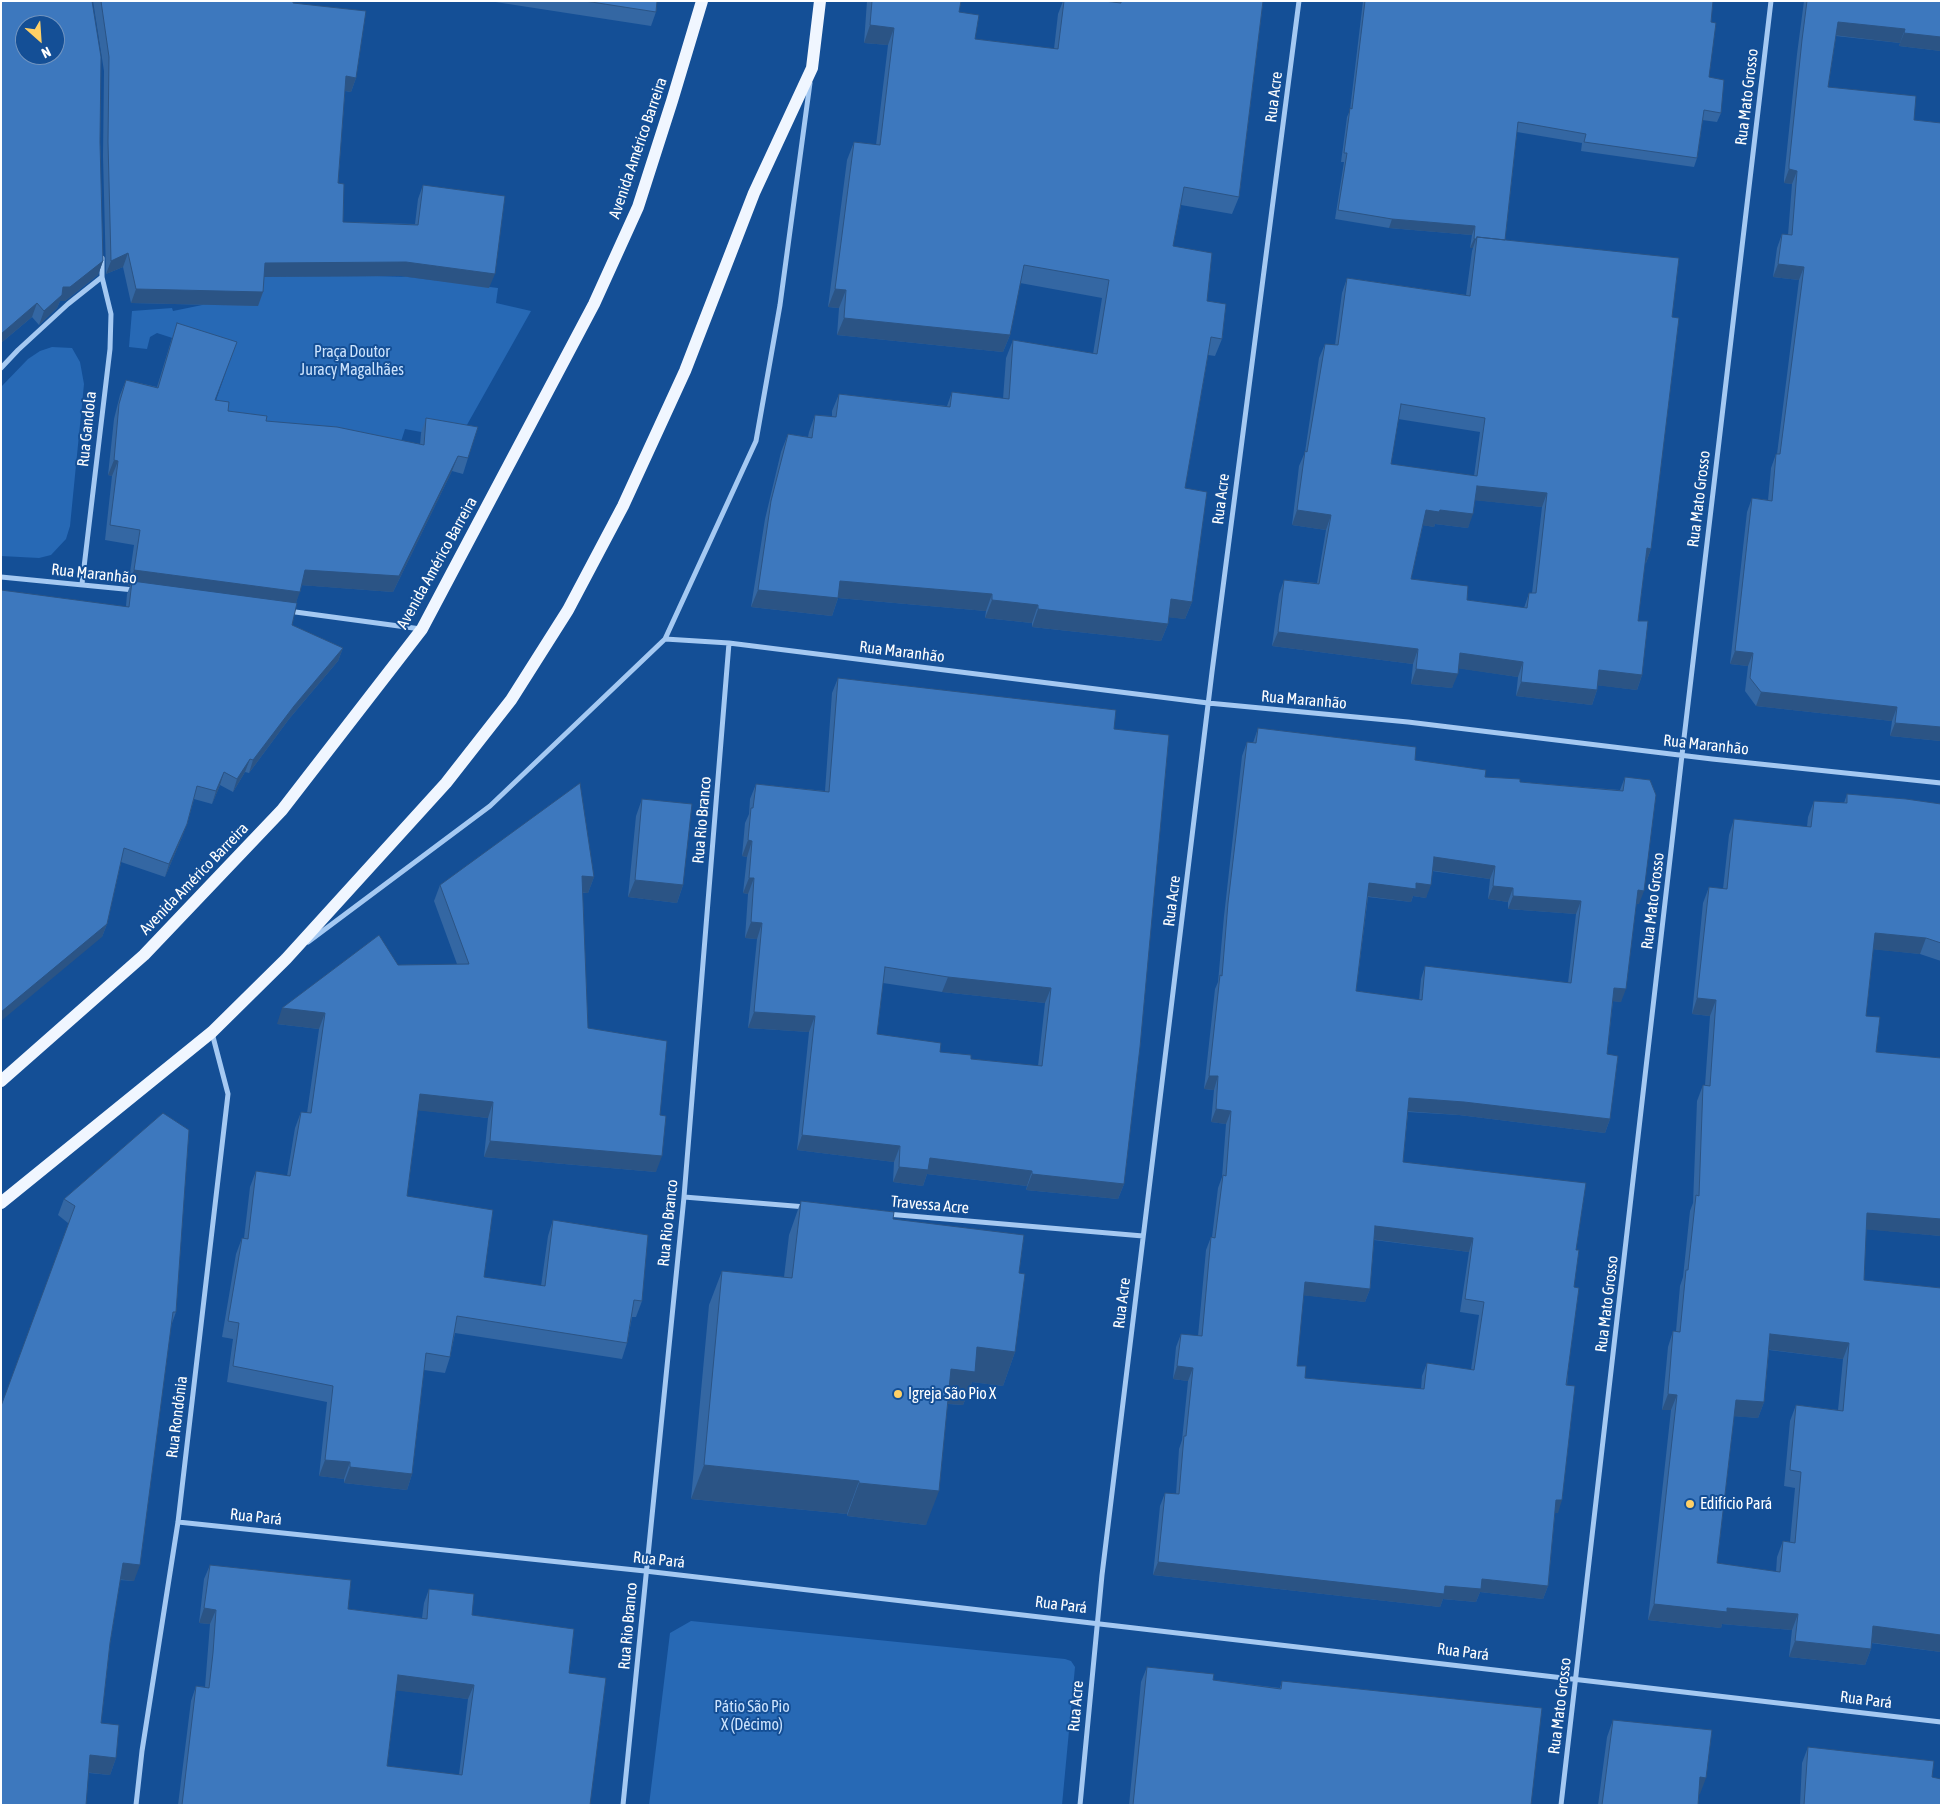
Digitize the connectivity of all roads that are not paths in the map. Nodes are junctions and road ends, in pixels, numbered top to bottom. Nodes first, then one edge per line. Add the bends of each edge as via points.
1 (702, 1) edge
2 (820, 1) edge
3 (1299, 1) edge
4 (1771, 1) edge
5 (812, 68) junction
6 (101, 249) edge
7 (102, 277) junction
8 (1, 368) edge
9 (1, 577) edge
10 (82, 584) junction
11 (140, 591) edge
12 (286, 611) edge
13 (422, 629) junction
14 (664, 640) junction
15 (729, 643) junction
16 (1208, 703) junction
17 (1682, 755) junction
18 (1941, 783) edge
19 (286, 959) junction
20 (212, 1032) junction
21 (1, 1081) edge
22 (684, 1197) junction
23 (1, 1203) edge
24 (811, 1208) edge
25 (879, 1214) edge
26 (1143, 1236) junction
27 (178, 1522) junction
28 (645, 1571) junction
29 (1096, 1622) junction
30 (1576, 1678) junction
31 (1941, 1722) edge
32 (136, 1805) edge
33 (623, 1805) edge
34 (1080, 1805) edge
35 (1561, 1805) edge

1 - 13 main road, Avenida Américo Barreira via 638,207 577,337
2 - 5 main road
3 - 16 street, Rua Acre
4 - 17 street, Rua Mato Grosso
5 - 14 street via 780,305 756,442
5 - 19 main road via 754,193 685,371 623,506 568,610 511,700 446,783
6 - 7 street, Rua Gandola
7 - 8 street via 68,304
7 - 10 street, Rua Gandola via 111,314 110,349
9 - 10 street, Rua Maranhão
10 - 11 street, Rua Maranhão
12 - 13 street
13 - 21 main road, Avenida Américo Barreira via 282,810 144,955
14 - 15 street, Rua Maranhão
14 - 19 street via 490,806
15 - 16 street, Rua Maranhão
15 - 22 street, Rua Rio Branco
16 - 17 street, Rua Maranhão via 1408,722
16 - 26 street, Rua Acre
17 - 18 street, Rua Maranhão
17 - 30 street, Rua Mato Grosso
19 - 20 main road
20 - 23 main road
20 - 27 street, Rua Rondônia via 228,1094
22 - 24 street
22 - 28 street, Rua Rio Branco
25 - 26 street, Travessa Acre
26 - 29 street, Rua Acre
27 - 28 street, Rua Pará
27 - 32 street, Rua Rondônia
28 - 29 street, Rua Pará
28 - 33 street, Rua Rio Branco
29 - 30 street, Rua Pará
29 - 34 street, Rua Acre
30 - 31 street, Rua Pará
30 - 35 street, Rua Mato Grosso

